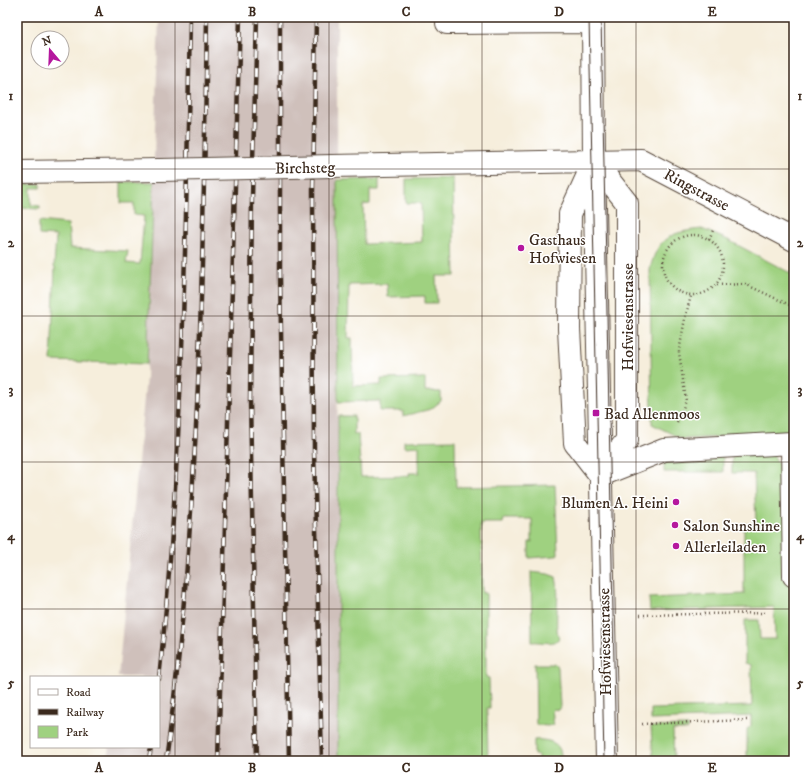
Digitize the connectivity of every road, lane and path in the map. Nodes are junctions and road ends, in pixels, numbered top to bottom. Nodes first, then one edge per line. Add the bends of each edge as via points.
1 (447, 17) edge
2 (593, 19) edge
3 (594, 161) junction
4 (17, 172) edge
5 (715, 226) dead end
6 (709, 239) junction
7 (794, 240) edge
8 (717, 285) junction
9 (691, 296) junction
10 (794, 307) edge
11 (674, 428) dead end
12 (600, 475) junction
13 (794, 576) edge
14 (767, 613) dead end
15 (640, 615) dead end
16 (747, 720) dead end
17 (642, 724) dead end
18 (607, 761) edge

1 - 2 street via 447,23
2 - 3 street
3 - 4 street, Birchsteg, bridge
3 - 7 street, Ringstrasse via 641,160
3 - 12 street via 570,214 569,329 575,443
3 - 12 street, Hofwiesenstrasse via 627,203 627,440
5 - 6 path
6 - 8 path via 721,252 724,269
6 - 9 path via 693,234 677,239 666,251 662,267 667,282 677,292
8 - 9 path via 705,294
8 - 10 path via 745,284
9 - 11 path via 679,352 686,401
12 - 13 street via 664,450 792,443
12 - 18 street, Hofwiesenstrasse
14 - 15 path
16 - 17 path

